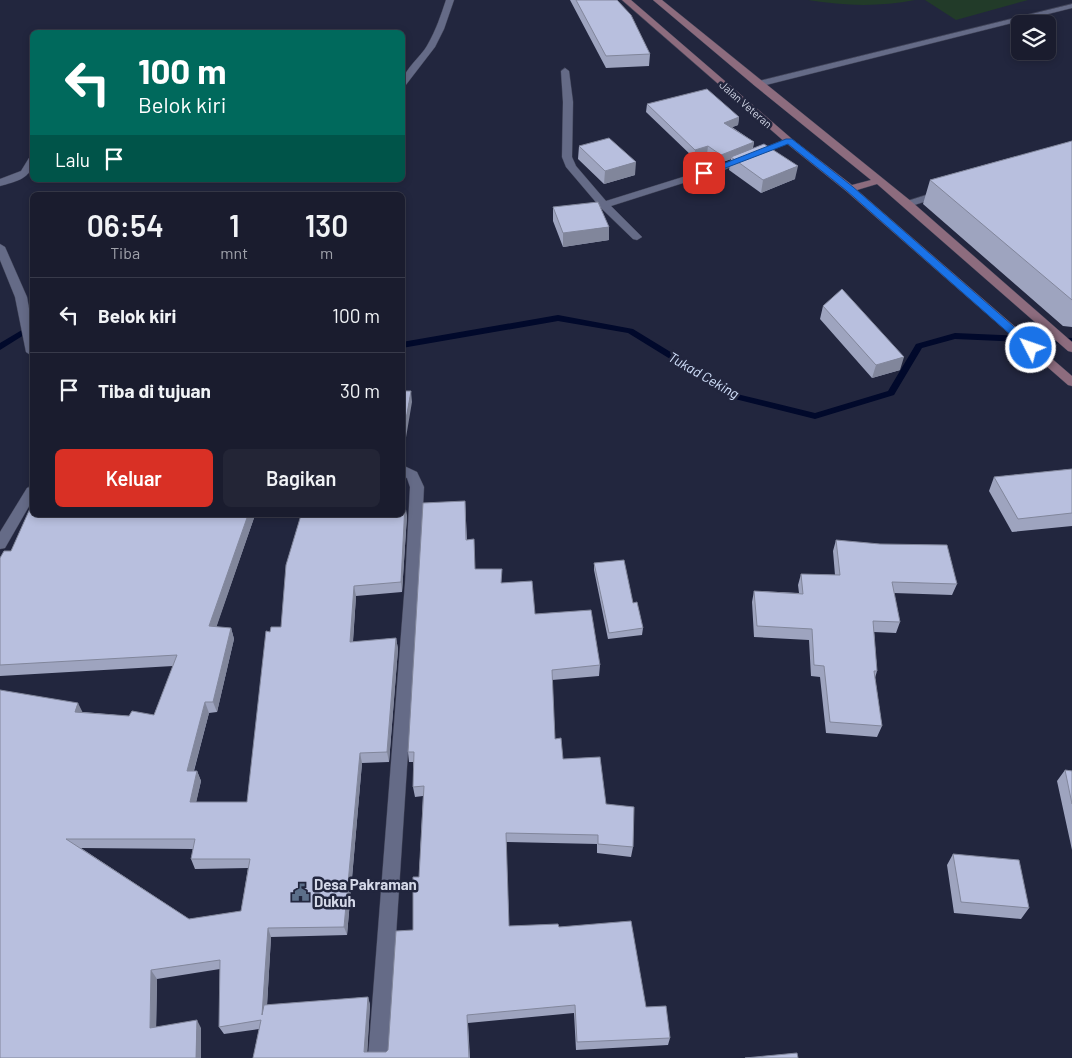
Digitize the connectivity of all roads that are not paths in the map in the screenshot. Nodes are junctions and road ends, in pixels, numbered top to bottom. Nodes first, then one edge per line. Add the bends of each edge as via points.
1 (450, 0) edge
2 (626, 0) edge
3 (657, 0) edge
4 (1072, 6) edge
5 (565, 71) dead end
6 (405, 80) edge
7 (758, 84) junction
8 (789, 141) junction
9 (30, 164) edge
10 (878, 181) junction
11 (0, 183) edge
12 (850, 189) junction
13 (955, 189) edge
14 (908, 204) junction
15 (604, 205) junction
16 (637, 237) dead end
17 (0, 247) edge
18 (30, 342) edge
19 (1072, 348) edge
20 (1072, 382) edge
21 (405, 472) edge
22 (30, 495) edge
23 (0, 544) edge
24 (378, 1058) edge

1 - 6 street via 431,47
2 - 8 main road, Jalan Veteran
3 - 7 main road, Jalan Veteran
4 - 7 street
5 - 15 street via 567,157 571,167
7 - 10 main road, Jalan Veteran
8 - 12 main road, Jalan Veteran
8 - 15 street via 721,168
9 - 11 street via 25,174
10 - 12 main road
10 - 14 main road, Jalan Veteran
12 - 20 main road, Jalan Veteran
13 - 14 street
14 - 19 main road, Jalan Veteran
15 - 16 street
17 - 18 street via 21,296
21 - 24 street via 412,475 416,487 412,583
22 - 23 street

